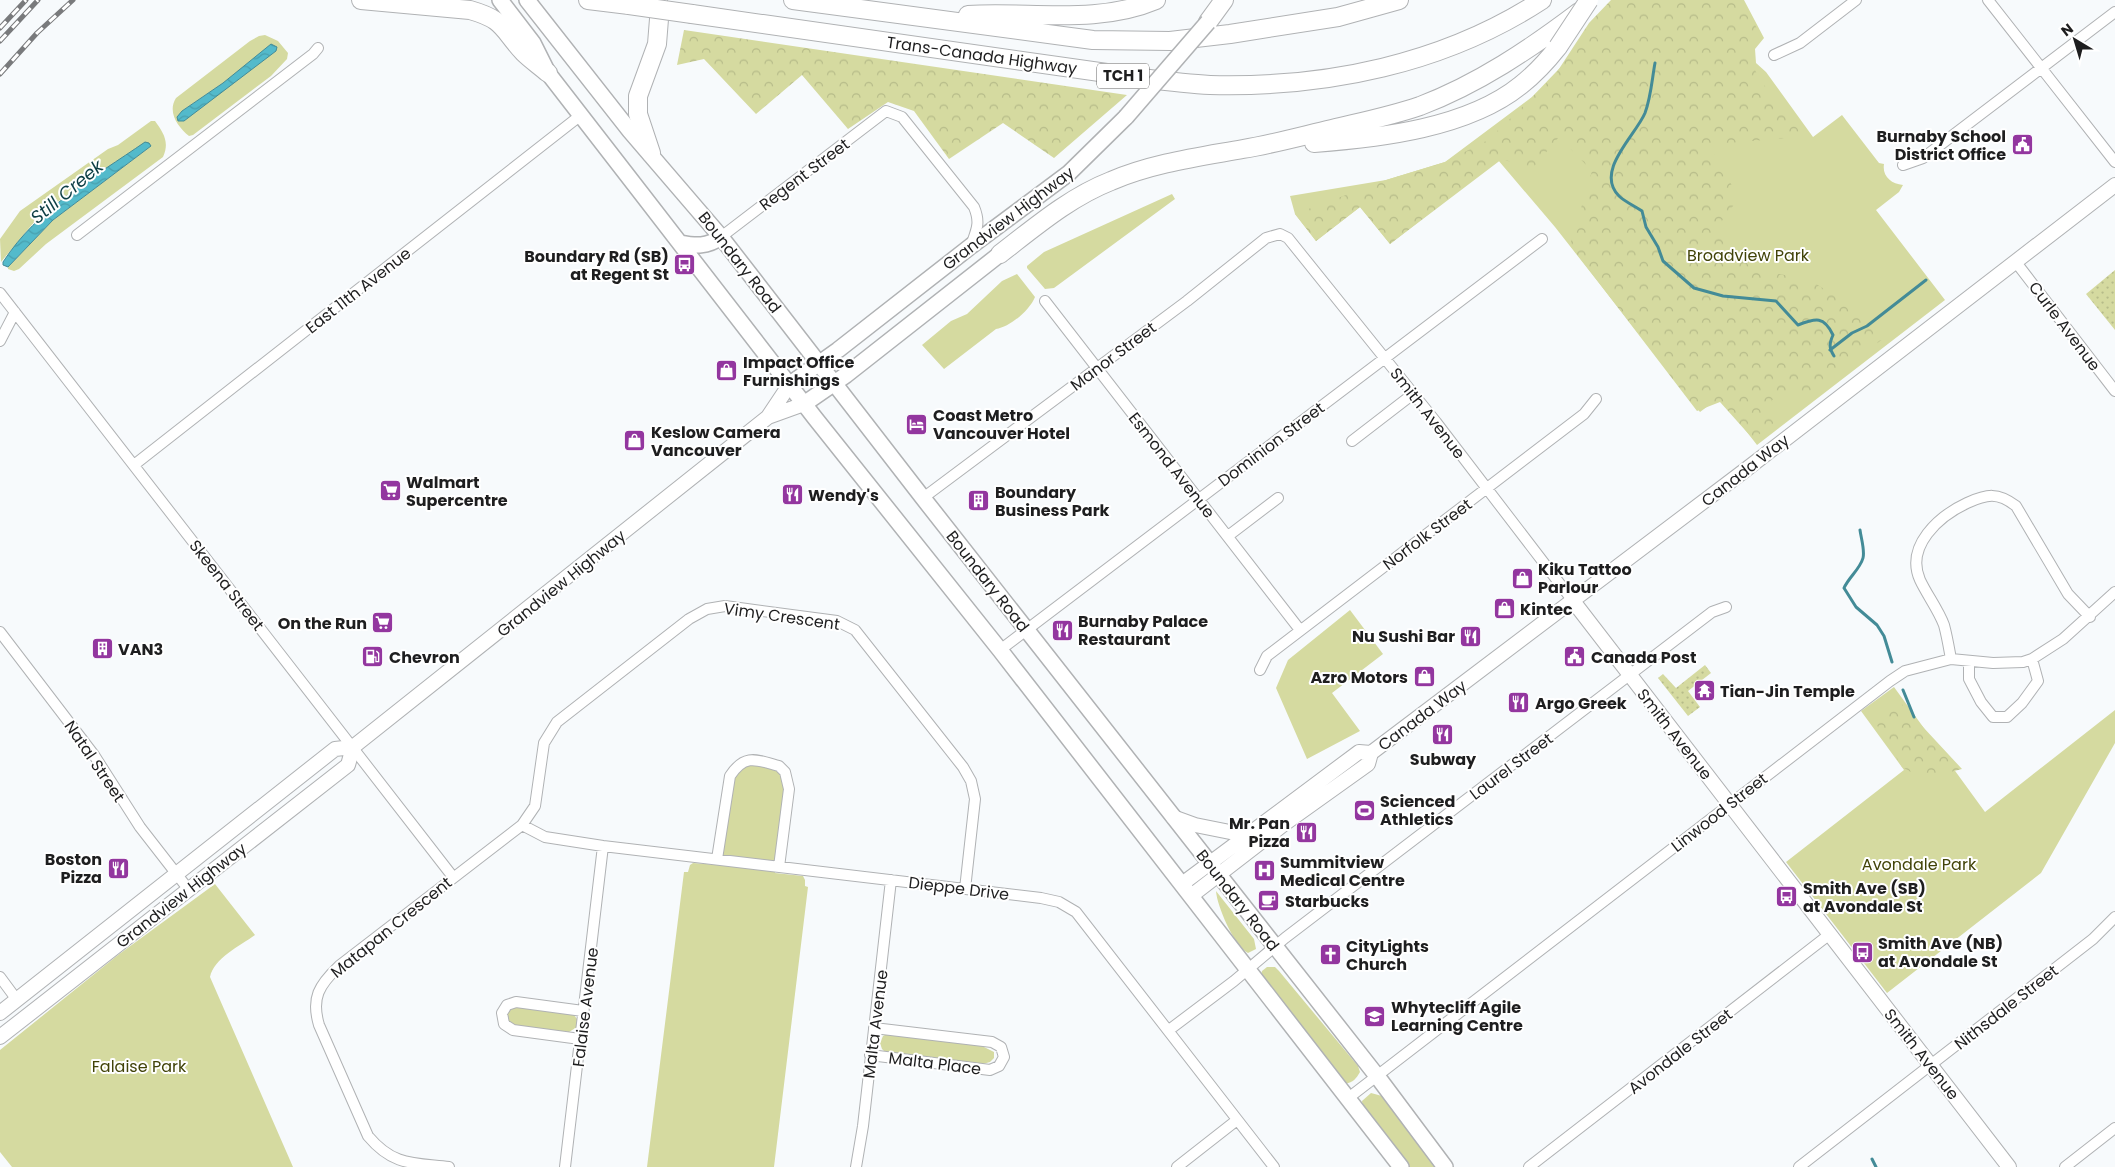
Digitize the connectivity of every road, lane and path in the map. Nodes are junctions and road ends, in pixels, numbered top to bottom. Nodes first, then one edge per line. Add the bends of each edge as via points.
1 (361, 0) edge
2 (500, 0) edge
3 (527, 0) edge
4 (588, 0) edge
5 (658, 0) edge
6 (793, 0) edge
7 (1156, 0) edge
8 (1224, 0) edge
9 (1232, 0) edge
10 (1399, 0) edge
11 (1542, 0) edge
12 (1589, 0) edge
13 (1594, 0) edge
14 (1856, 0) edge
15 (1988, 0) edge
16 (2115, 12) edge
17 (919, 18) junction
18 (1208, 22) junction
19 (318, 48) dead end
20 (1774, 54) dead end
21 (2042, 68) junction
22 (548, 73) junction
23 (581, 115) junction
24 (1254, 147) junction
25 (651, 153) junction
26 (2115, 162) edge
27 (1904, 165) dead end
28 (2115, 185) edge
29 (1280, 234) joint
30 (77, 235) dead end
31 (721, 237) junction
32 (1542, 239) dead end
33 (680, 243) junction
34 (971, 246) junction
35 (1000, 254) joint
36 (2015, 262) junction
37 (2, 295) edge
38 (1045, 301) dead end
39 (15, 312) junction
40 (0, 341) edge
41 (1384, 358) junction
42 (819, 363) junction
43 (1096, 368) junction
44 (790, 384) junction
45 (834, 384) junction
46 (2115, 391) edge
47 (1413, 394) junction
48 (1596, 399) dead end
49 (804, 404) junction
50 (768, 417) junction
51 (1352, 441) dead end
52 (134, 465) junction
53 (1486, 488) junction
54 (922, 498) junction
55 (1278, 498) dead end
56 (1198, 499) junction
57 (1228, 536) junction
58 (2115, 592) edge
59 (1573, 601) junction
60 (1726, 608) dead end
61 (2090, 616) junction
62 (1026, 629) junction
63 (1300, 630) junction
64 (0, 632) edge
65 (1000, 650) junction
66 (1951, 659) junction
67 (2032, 659) junction
68 (1969, 662) junction
69 (1260, 670) dead end
70 (1630, 675) junction
71 (353, 747) junction
72 (1372, 753) junction
73 (1730, 804) junction
74 (1173, 817) junction
75 (522, 824) junction
76 (1245, 835) junction
77 (603, 846) junction
78 (717, 859) junction
79 (779, 867) junction
80 (1214, 869) junction
81 (176, 874) junction
82 (453, 877) junction
83 (891, 880) junction
84 (965, 888) junction
85 (188, 890) junction
86 (1186, 890) junction
87 (2115, 917) edge
88 (1830, 934) junction
89 (1275, 947) junction
90 (1247, 970) junction
91 (0, 977) edge
92 (17, 1000) junction
93 (583, 1011) junction
94 (0, 1013) edge
95 (874, 1028) junction
96 (1169, 1030) junction
97 (0, 1037) edge
98 (580, 1040) junction
99 (870, 1055) junction
100 (1930, 1065) junction
101 (1377, 1076) junction
102 (1347, 1099) junction
103 (1238, 1120) junction
104 (2115, 1128) edge
105 (449, 1167) edge
106 (565, 1167) edge
107 (856, 1167) edge
108 (1177, 1167) edge
109 (1274, 1167) edge
110 (1400, 1167) edge
111 (1445, 1167) edge
112 (1529, 1167) edge
113 (1799, 1167) edge
114 (2010, 1167) edge
115 (2065, 1167) edge

1 - 22 highway via 482,13 504,26 524,53
2 - 22 main road, Boundary Road via 533,43
3 - 25 main road, Boundary Road
4 - 11 highway, Trans-Canada Highway / TCH 1, bridge via 1209,85 1281,84 1380,69 1432,54 1483,32
5 - 25 highway via 657,44 638,96 638,114
6 - 17 highway, Trans-Canada Highway / TCH 1
7 - 17 highway via 1100,14 977,14
8 - 18 highway
9 - 18 main road, Grandview Highway
10 - 17 highway, Trans-Canada Highway / TCH 1 via 1328,19 1170,40 1093,40
12 - 24 highway, bridge via 1539,70 1520,86 1474,113 1416,130
13 - 24 highway via 1515,58 1483,77 1421,105
14 - 20 street via 1800,43
15 - 21 street
16 - 21 street
18 - 34 main road, Grandview Highway, bridge via 1126,117 1069,173
19 - 30 street
21 - 26 street
21 - 27 street via 1923,158
22 - 23 main road, Boundary Road
23 - 33 main road, Boundary Road
23 - 52 street, East 11th Avenue
24 - 35 highway via 1186,159 1109,181 1081,195
25 - 31 main road, Boundary Road
28 - 36 main road, Canada Way
29 - 41 street, Smith Avenue via 1288,238
29 - 43 street, Manor Street via 1266,238
31 - 33 main road via 712,244
31 - 34 street, Regent Street via 886,111 902,116 974,207 979,218
31 - 42 main road, Boundary Road
32 - 41 street, Dominion Street
33 - 44 main road, Boundary Road
34 - 42 main road, Grandview Highway
35 - 45 main road, Grandview Highway
36 - 46 street, Curle Avenue
36 - 59 main road, Canada Way
37 - 39 street, Skeena Street
38 - 43 street, Esmond Avenue
39 - 40 street
39 - 52 street, Skeena Street
41 - 47 street, Smith Avenue
41 - 56 street, Dominion Street
42 - 44 main road, Grandview Highway
42 - 45 main road, Boundary Road
43 - 54 street, Manor Street
43 - 56 street, Esmond Avenue
44 - 49 main road, Boundary Road
44 - 50 main road, Grandview Highway
45 - 49 main road, Grandview Highway
45 - 54 main road, Boundary Road
47 - 51 street
47 - 53 street, Smith Avenue
48 - 53 street, Norfolk Street via 1584,414
49 - 50 main road, Grandview Highway
49 - 65 main road, Boundary Road
50 - 71 main road, Grandview Highway
52 - 71 street, Skeena Street
53 - 59 street, Smith Avenue
53 - 63 street, Norfolk Street
54 - 62 main road, Boundary Road
55 - 57 street
56 - 57 street, Esmond Avenue
56 - 62 street, Dominion Street
57 - 63 street, Esmond Avenue
58 - 61 street, Linwood Street
59 - 70 main road, Smith Avenue
59 - 72 main road, Canada Way
60 - 70 street, Laurel Street via 1712,612
61 - 66 street via 2068,594 2016,506 2007,499 1983,496 1952,510 1937,522 1918,551 1919,578 1943,624
61 - 67 street, Linwood Street
62 - 65 street, Dominion Street
62 - 74 main road, Boundary Road
63 - 69 street, Norfolk Street via 1267,656
64 - 81 street, Natal Street via 94,754 140,827
65 - 86 main road, Boundary Road
66 - 68 street, Linwood Street
66 - 73 street, Linwood Street via 1906,671 1890,681
67 - 68 street, Linwood Street via 2023,662
67 - 68 street via 2038,681 2007,717 1993,717 1980,702 1969,679
70 - 73 main road, Smith Avenue
70 - 89 street, Laurel Street
71 - 81 main road, Grandview Highway via 335,749
71 - 82 street, Skeena Street
71 - 85 main road, Grandview Highway via 348,765
72 - 76 main road, Canada Way via 1360,752
72 - 80 main road, Canada Way via 1368,764
73 - 88 main road, Smith Avenue
73 - 101 street, Linwood Street
74 - 76 main road
74 - 80 main road, Boundary Road
75 - 77 street, Dieppe Drive via 545,837
75 - 82 street, Matapan Crescent
75 - 84 street, Vimy Crescent via 535,806 544,743 552,728 689,619 707,609 725,606 837,621 855,630 972,782 976,799
76 - 80 main road, Canada Way
77 - 78 street, Dieppe Drive
77 - 93 street, Falaise Avenue
78 - 79 street, Dieppe Drive
78 - 79 street via 730,776 735,768 752,759 779,766 788,780
79 - 83 street, Dieppe Drive
80 - 86 main road, Canada Way
80 - 89 main road, Boundary Road
81 - 85 street, Natal Street
81 - 92 main road, Grandview Highway
82 - 105 street, Matapan Crescent via 339,966 315,1000 319,1025 368,1136 380,1150 400,1161
83 - 84 street, Dieppe Drive
83 - 95 street, Malta Avenue
84 - 96 street, Dieppe Drive via 1041,898 1059,902 1076,912
85 - 97 main road, Grandview Highway
86 - 90 main road, Boundary Road
87 - 100 street, Nithsdale Street via 2093,939
88 - 100 main road, Smith Avenue
88 - 112 street, Avondale Street
89 - 90 street, Laurel Street
89 - 101 main road, Boundary Road
90 - 96 street, Laurel Street
90 - 102 main road, Boundary Road
91 - 92 street
92 - 94 main road, Grandview Highway
93 - 98 street, Falaise Avenue
93 - 98 street via 516,1002 507,1005 502,1013 504,1024 513,1030
95 - 99 street, Malta Avenue
95 - 99 street, Malta Place via 992,1042 1001,1048 1004,1057 999,1066 990,1070
96 - 103 street, Dieppe Drive
98 - 106 street, Falaise Avenue
99 - 107 street, Malta Avenue
100 - 113 street, Nithsdale Street
100 - 114 main road, Smith Avenue
101 - 102 street, Linwood Street
101 - 111 main road, Boundary Road
102 - 110 main road, Boundary Road
103 - 108 street
103 - 109 street, Dieppe Drive
104 - 115 street

